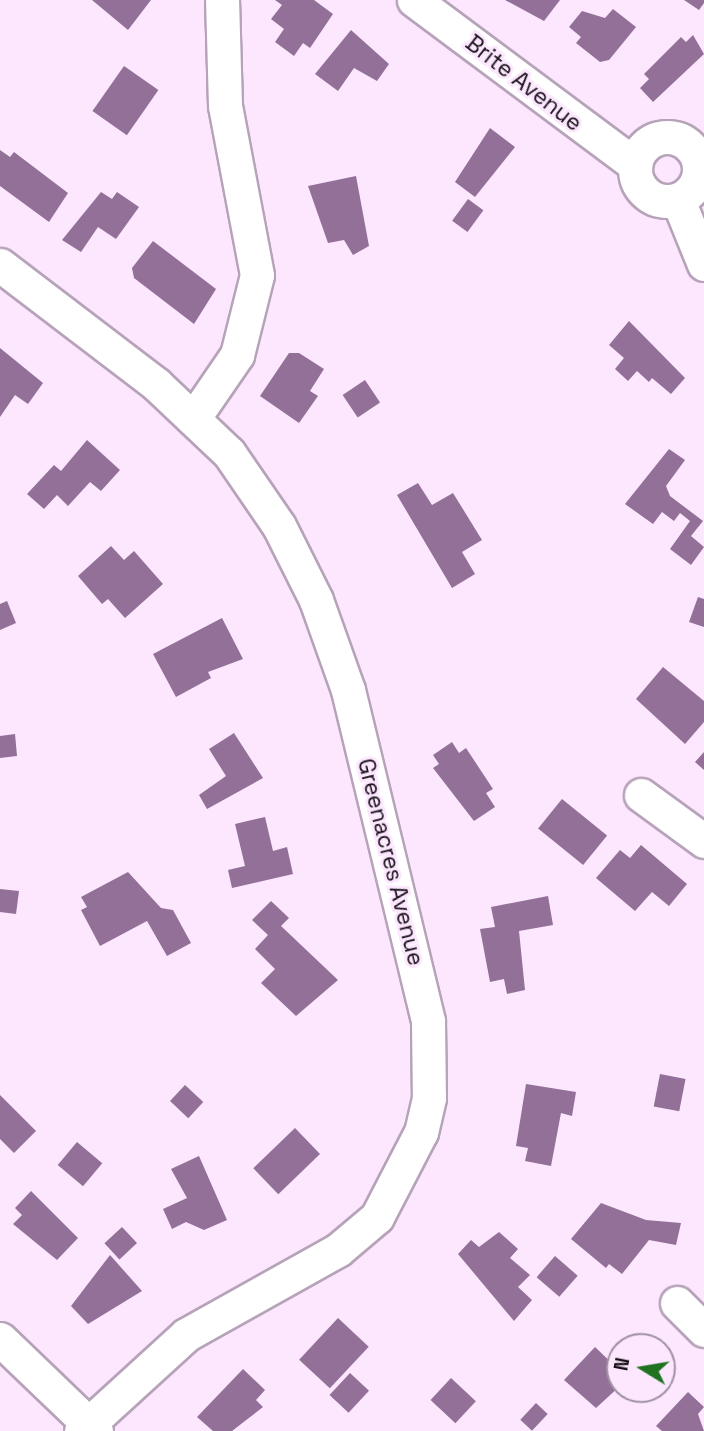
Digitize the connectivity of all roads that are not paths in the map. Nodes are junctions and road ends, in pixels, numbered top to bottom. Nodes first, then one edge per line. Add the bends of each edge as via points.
1 (222, 0) edge
2 (414, 0) edge
3 (698, 140) edge
4 (635, 165) junction
5 (678, 200) junction
6 (704, 264) edge
7 (0, 265) edge
8 (193, 419) junction
9 (641, 794) dead end
10 (704, 841) edge
11 (677, 1303) dead end
12 (704, 1330) edge
13 (0, 1339) edge
14 (88, 1429) edge

1 - 8 street via 225,106 257,275 237,355
2 - 4 street, Brite Avenue
3 - 4 street via 664,137 644,146
3 - 5 street via 698,179
4 - 5 street, Brite Avenue via 638,184 652,199
5 - 6 street
7 - 8 street, Greenacres Avenue
8 - 14 street, Greenacres Avenue via 229,453 279,526 334,644 428,1021 429,1098 407,1168 359,1236 195,1329
9 - 10 street
11 - 12 street
13 - 14 street

